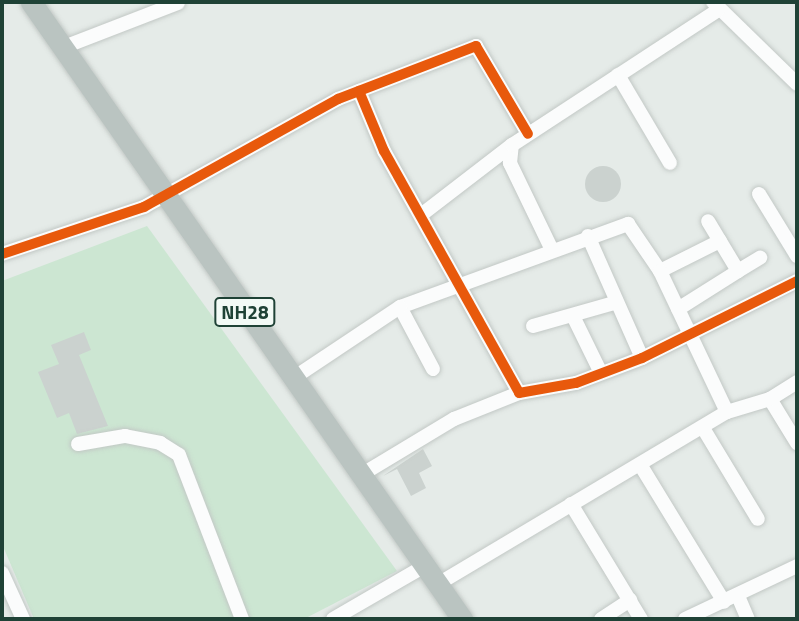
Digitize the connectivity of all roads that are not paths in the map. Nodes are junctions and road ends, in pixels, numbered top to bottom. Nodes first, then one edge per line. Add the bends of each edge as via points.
1 (31, 2) edge
2 (178, 3) edge
3 (715, 6) edge
4 (64, 47) junction
5 (618, 75) junction
6 (797, 84) edge
7 (359, 91) junction
8 (528, 134) junction
9 (512, 145) junction
10 (670, 163) dead end
11 (758, 194) dead end
12 (164, 195) junction
13 (422, 215) junction
14 (709, 221) dead end
15 (589, 236) junction
16 (720, 242) junction
17 (552, 250) junction
18 (2, 254) edge
19 (797, 256) edge
20 (760, 258) dead end
21 (660, 271) junction
22 (738, 271) junction
23 (797, 281) edge
24 (461, 283) junction
25 (617, 302) junction
26 (400, 307) junction
27 (678, 309) junction
28 (574, 318) junction
29 (533, 326) dead end
30 (693, 337) junction
31 (642, 358) junction
32 (433, 369) dead end
33 (601, 373) junction
34 (292, 379) junction
35 (797, 382) edge
36 (519, 393) junction
37 (770, 399) junction
38 (727, 412) junction
39 (703, 428) junction
40 (797, 443) edge
41 (78, 444) dead end
42 (641, 466) junction
43 (361, 475) junction
44 (571, 504) junction
45 (758, 519) dead end
46 (426, 565) junction
47 (797, 566) edge
48 (2, 573) edge
49 (438, 584) junction
50 (738, 596) junction
51 (630, 600) junction
52 (724, 602) junction
53 (353, 615) edge
54 (23, 619) edge
55 (242, 619) edge
56 (333, 619) edge
57 (462, 619) edge
58 (601, 619) edge
59 (641, 619) edge
60 (685, 619) edge
61 (748, 619) edge

1 - 4 highway, NH28
2 - 4 street
3 - 5 street
3 - 6 street
4 - 12 highway, NH28
5 - 8 street
5 - 10 street
7 - 8 street via 476,46
7 - 12 street
7 - 13 street
8 - 9 street
9 - 13 street
9 - 17 street via 510,163
11 - 19 street
12 - 18 street via 101,224
12 - 34 highway, NH28
13 - 24 street
14 - 16 street
15 - 17 street
15 - 21 street via 628,224
15 - 25 street
16 - 21 street
16 - 22 street
17 - 24 street
20 - 22 street
21 - 27 street
22 - 27 street
23 - 30 street
24 - 26 street
24 - 36 street
25 - 28 street
25 - 31 street
26 - 32 street
26 - 34 street
27 - 30 street
28 - 29 street
28 - 33 street
30 - 31 street
30 - 38 street
31 - 33 street
33 - 36 street
34 - 43 highway, NH28
35 - 37 street
36 - 43 street via 454,419
37 - 38 street
37 - 40 street
38 - 39 street
39 - 42 street
39 - 45 street
41 - 55 street via 125,436 160,443 179,455
42 - 44 street
42 - 52 street
43 - 46 highway, NH28
44 - 49 street
44 - 51 street
46 - 49 highway, NH28
46 - 53 street
47 - 50 street
48 - 54 street
49 - 57 highway, NH28
50 - 52 street
50 - 61 street
51 - 58 street
51 - 59 street
52 - 60 street
53 - 56 street

